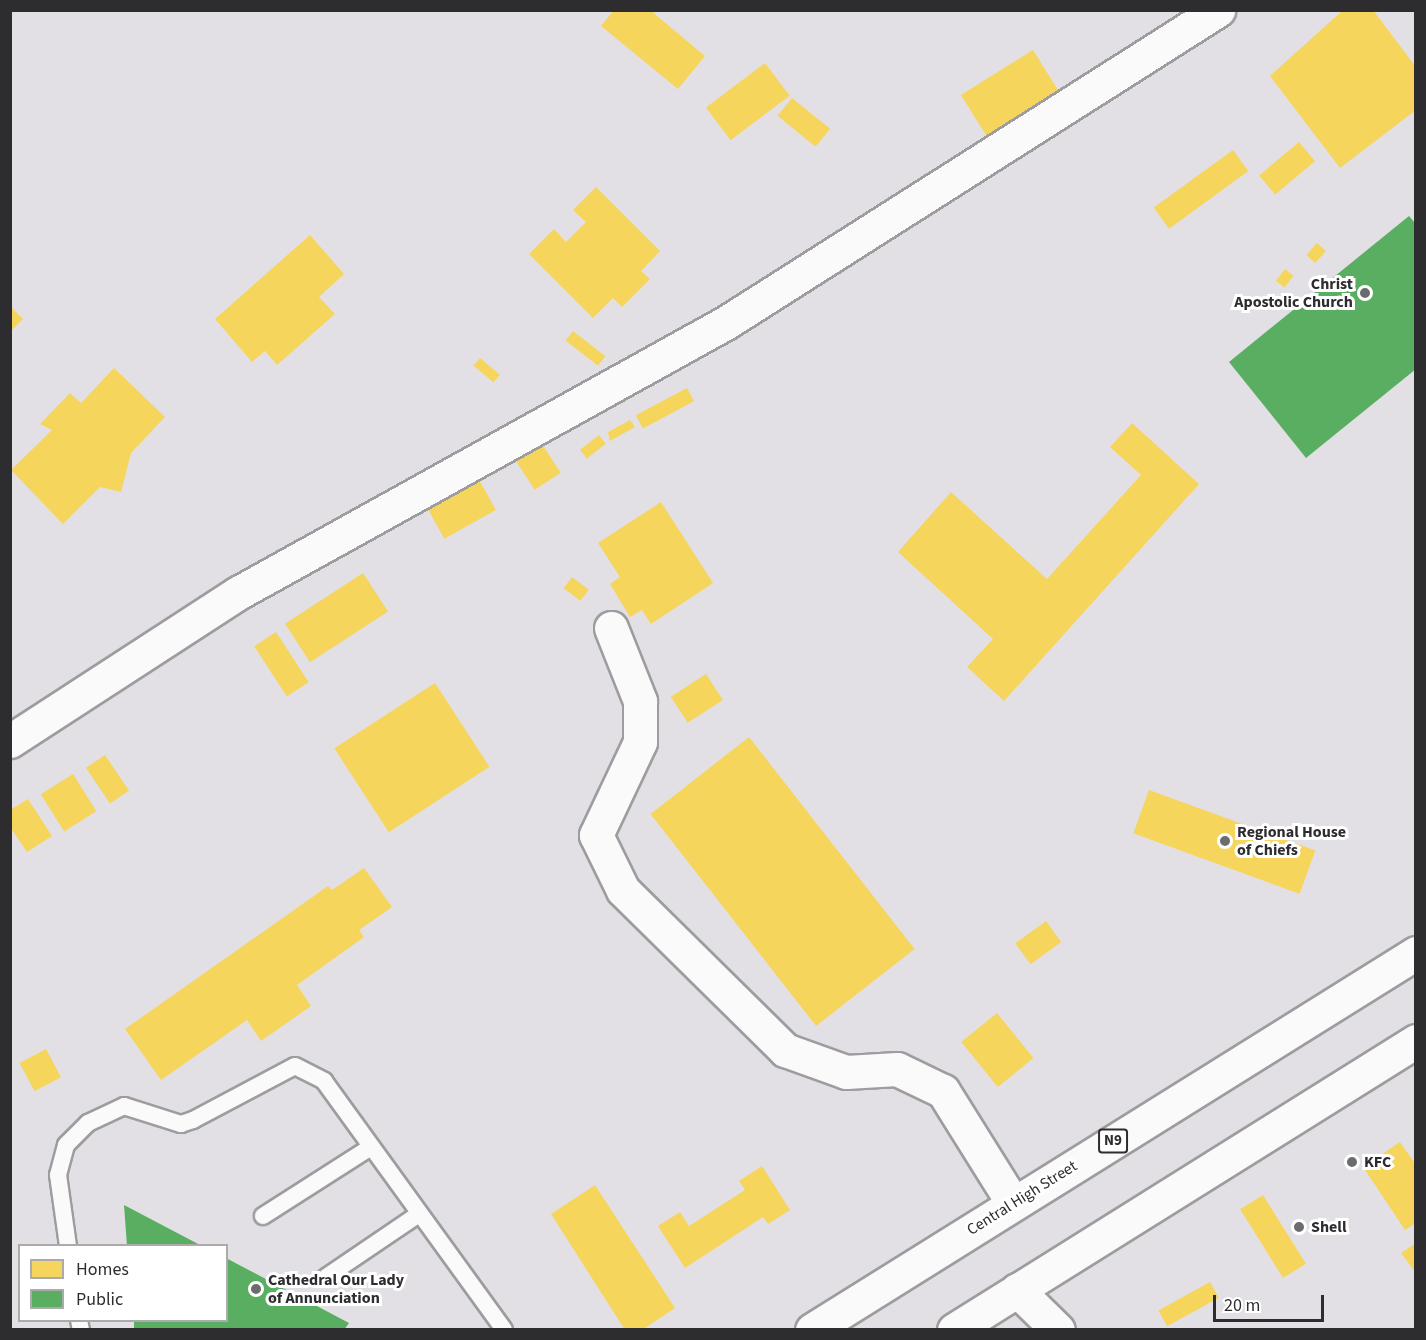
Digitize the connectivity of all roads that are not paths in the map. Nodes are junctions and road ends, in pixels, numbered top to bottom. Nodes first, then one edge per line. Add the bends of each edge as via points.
1 (1218, 10) edge
2 (611, 628) dead end
3 (10, 741) edge
4 (1416, 953) edge
5 (1416, 1041) edge
6 (371, 1147) junction
7 (1013, 1203) junction
8 (419, 1214) junction
9 (263, 1216) dead end
10 (68, 1244) edge
11 (326, 1277) dead end
12 (1017, 1290) junction
13 (504, 1329) edge
14 (812, 1329) edge
15 (954, 1329) edge
16 (1058, 1329) edge

1 - 3 main road via 727,322 238,593
2 - 7 main road via 640,701 640,742 596,835 623,891 785,1050 846,1072 897,1069 943,1090
4 - 7 main road, Central High Street / N9
5 - 12 main road
6 - 8 lane
6 - 9 lane
6 - 10 lane via 324,1081 295,1066 182,1124 124,1106 88,1123 66,1145 58,1175
7 - 14 main road, Central High Street / N9
8 - 11 lane
8 - 13 lane
12 - 15 main road
12 - 16 main road

